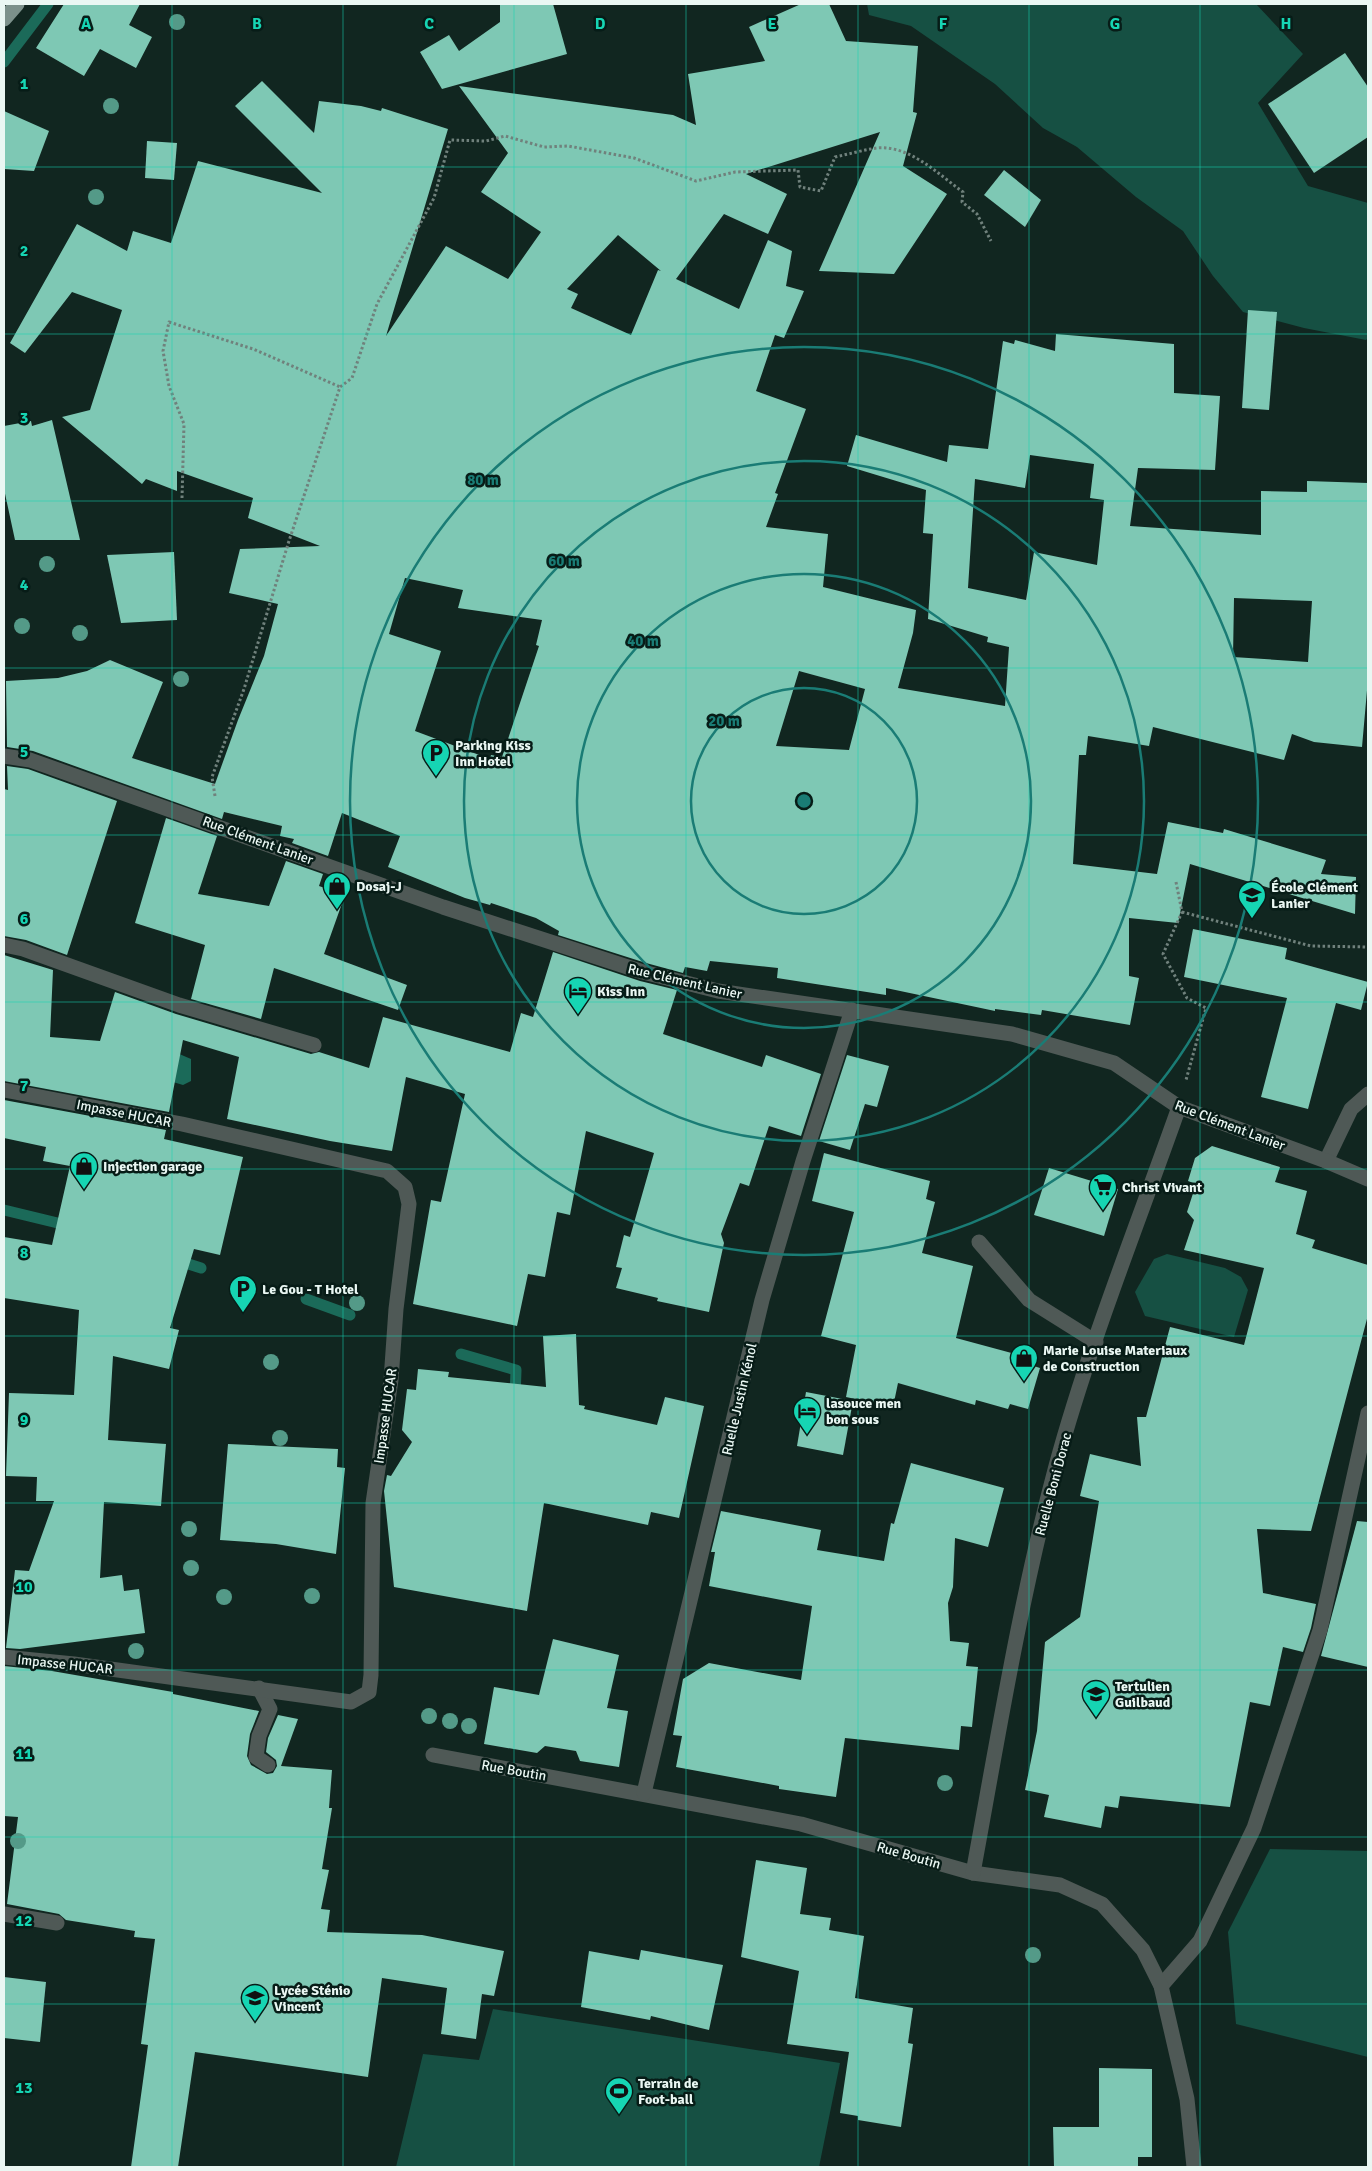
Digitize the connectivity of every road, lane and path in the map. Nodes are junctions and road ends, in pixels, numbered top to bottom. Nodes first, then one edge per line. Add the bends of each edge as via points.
1 (17, 4) edge
2 (4, 19) edge
3 (991, 241) dead end
4 (340, 386) junction
5 (182, 498) dead end
6 (4, 756) edge
7 (220, 826) junction
8 (1176, 882) dead end
9 (1182, 912) junction
10 (4, 945) edge
11 (1368, 947) edge
12 (852, 1010) junction
13 (314, 1045) dead end
14 (4, 1090) edge
15 (1368, 1094) edge
16 (1179, 1107) junction
17 (1326, 1161) junction
18 (1368, 1179) edge
19 (979, 1242) dead end
20 (1096, 1342) junction
21 (1368, 1413) edge
22 (4, 1657) edge
23 (259, 1688) junction
24 (433, 1755) dead end
25 (268, 1765) dead end
26 (644, 1793) junction
27 (973, 1873) junction
28 (4, 1914) edge
29 (58, 1923) dead end
30 (1161, 1986) junction
31 (1194, 2167) edge

1 - 2 main road
3 - 4 path via 977,214 962,202 963,192 923,162 903,152 879,148 835,157 821,191 800,187 798,170 734,172 696,181 634,158 568,146 544,146 505,136 486,141 450,140 434,198 377,304 352,378
4 - 5 path via 260,352 168,322 163,351 169,386 184,424
4 - 7 path via 244,689 212,777
6 - 7 street, Rue Clément Lanier via 30,760
7 - 12 street, Rue Clément Lanier via 443,907 643,972 718,991
8 - 9 path
9 - 11 path via 1311,946
9 - 16 path via 1163,954 1186,998 1206,1008
10 - 13 street via 179,1005
12 - 16 street, Rue Clément Lanier via 1012,1034 1114,1063
12 - 26 street, Ruelle Justin Kénol via 762,1300
14 - 23 street, Impasse HUCAR via 182,1124 387,1171 405,1187 408,1204 391,1380 373,1503 371,1676 368,1692 351,1702
15 - 17 street via 1351,1109
16 - 17 street, Rue Clément Lanier
16 - 20 street, Ruelle Boni Dorac
17 - 18 street, Rue Clément Lanier
19 - 20 street via 1029,1300
20 - 27 street, Ruelle Boni Dorac via 1056,1465 1023,1600
21 - 30 street via 1320,1630 1254,1828 1200,1941
22 - 23 street, Impasse HUCAR
23 - 25 street via 270,1709 259,1736 256,1757
24 - 26 street, Rue Boutin
26 - 27 street, Rue Boutin via 801,1824
27 - 30 street, Rue Boutin via 1060,1885 1102,1904 1143,1950
28 - 29 street
30 - 31 street, Rue Boutin via 1187,2099

